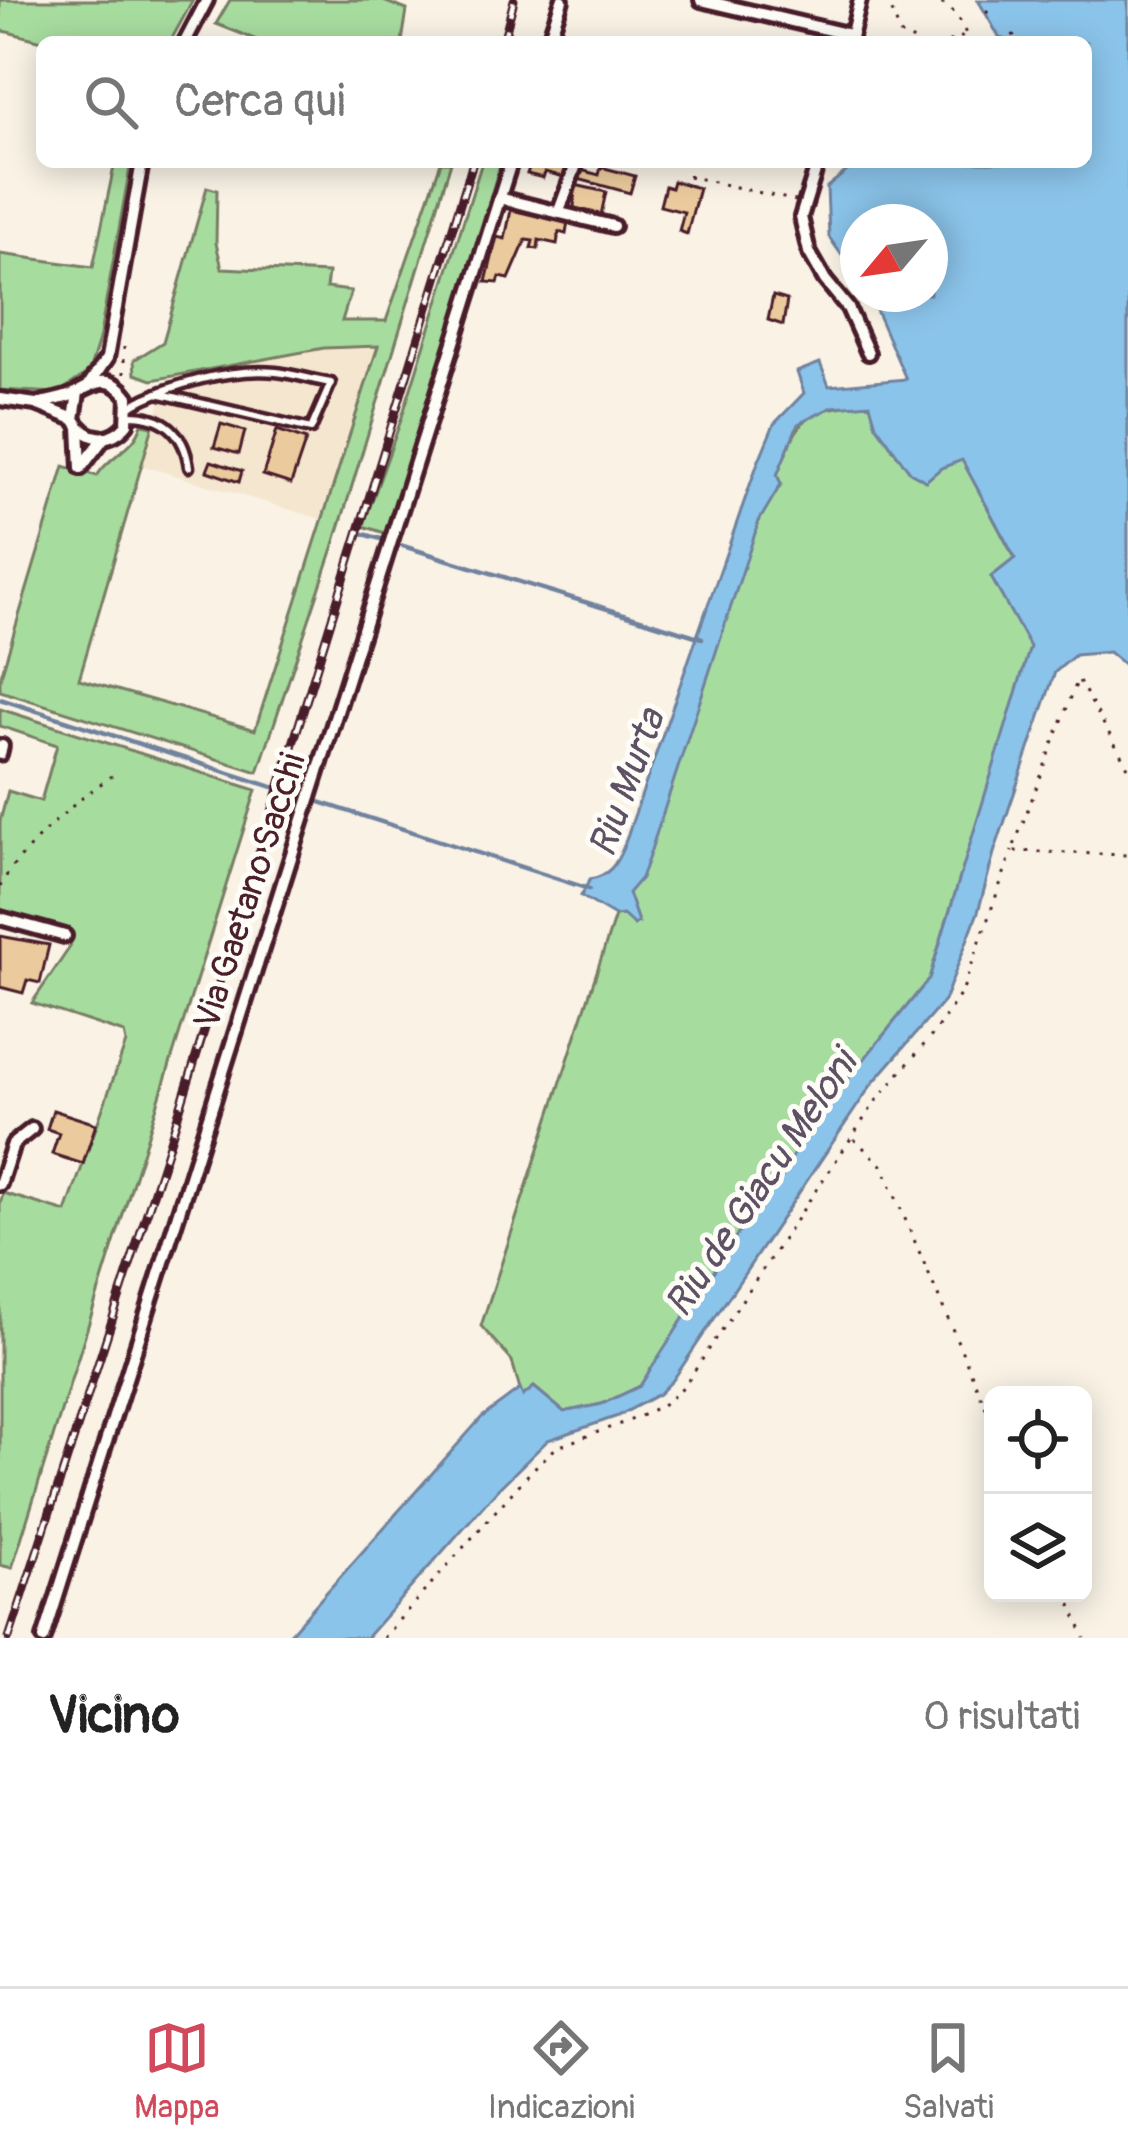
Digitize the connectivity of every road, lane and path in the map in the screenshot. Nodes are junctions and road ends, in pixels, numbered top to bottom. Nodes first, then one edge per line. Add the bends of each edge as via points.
1 (207, 0) edge
2 (562, 0) edge
3 (701, 0) edge
4 (860, 0) edge
5 (888, 0) edge
6 (930, 0) edge
7 (993, 8) dead end
8 (986, 13) dead end
9 (967, 34) joint
10 (1016, 34) dead end
11 (187, 36) edge
12 (550, 36) edge
13 (839, 36) edge
14 (852, 36) edge
15 (904, 36) edge
16 (962, 36) edge
17 (1011, 36) edge
18 (141, 168) edge
19 (509, 168) edge
20 (575, 168) edge
21 (816, 168) edge
22 (688, 176) dead end
23 (500, 198) junction
24 (803, 202) junction
25 (559, 211) junction
26 (613, 226) dead end
27 (124, 331) dead end
28 (868, 353) dead end
29 (107, 358) junction
30 (90, 382) junction
31 (120, 382) junction
32 (78, 393) junction
33 (157, 393) junction
34 (0, 399) edge
35 (36, 404) junction
36 (130, 410) junction
37 (77, 423) junction
38 (104, 438) junction
39 (189, 466) dead end
40 (1128, 766) edge
41 (119, 772) dead end
42 (1128, 845) edge
43 (1012, 850) junction
44 (1125, 855) edge
45 (0, 886) edge
46 (0, 918) edge
47 (65, 936) dead end
48 (32, 1129) dead end
49 (854, 1139) junction
50 (0, 1184) edge
51 (984, 1403) edge
52 (1070, 1602) edge
53 (44, 1638) edge
54 (383, 1638) edge
55 (1085, 1638) edge

1 - 11 street
2 - 12 street
3 - 13 street
4 - 14 street
5 - 15 path
6 - 9 path via 958,14
7 - 8 path
9 - 16 path
10 - 17 path
18 - 29 street
19 - 23 street, Via Gaetano Sacchi
20 - 25 street
21 - 24 street
22 - 24 path
23 - 25 street
23 - 53 street, Via Gaetano Sacchi
24 - 28 street via 809,252
25 - 26 street
27 - 31 path
29 - 30 street
29 - 31 street
30 - 31 street
30 - 32 street
31 - 36 street
32 - 35 street
32 - 37 street
33 - 33 lane via 311,429 331,383 233,374
33 - 36 lane
34 - 35 street
35 - 37 street
36 - 38 street via 121,431
36 - 39 lane via 166,423
37 - 38 street
37 - 38 street via 81,468
40 - 43 path via 1078,679
41 - 45 path via 18,856
42 - 44 path
43 - 44 path
43 - 49 path via 962,992
46 - 47 street
48 - 50 street via 13,1144
49 - 51 path via 882,1165
49 - 54 path via 685,1385 639,1418 557,1447
52 - 55 path

